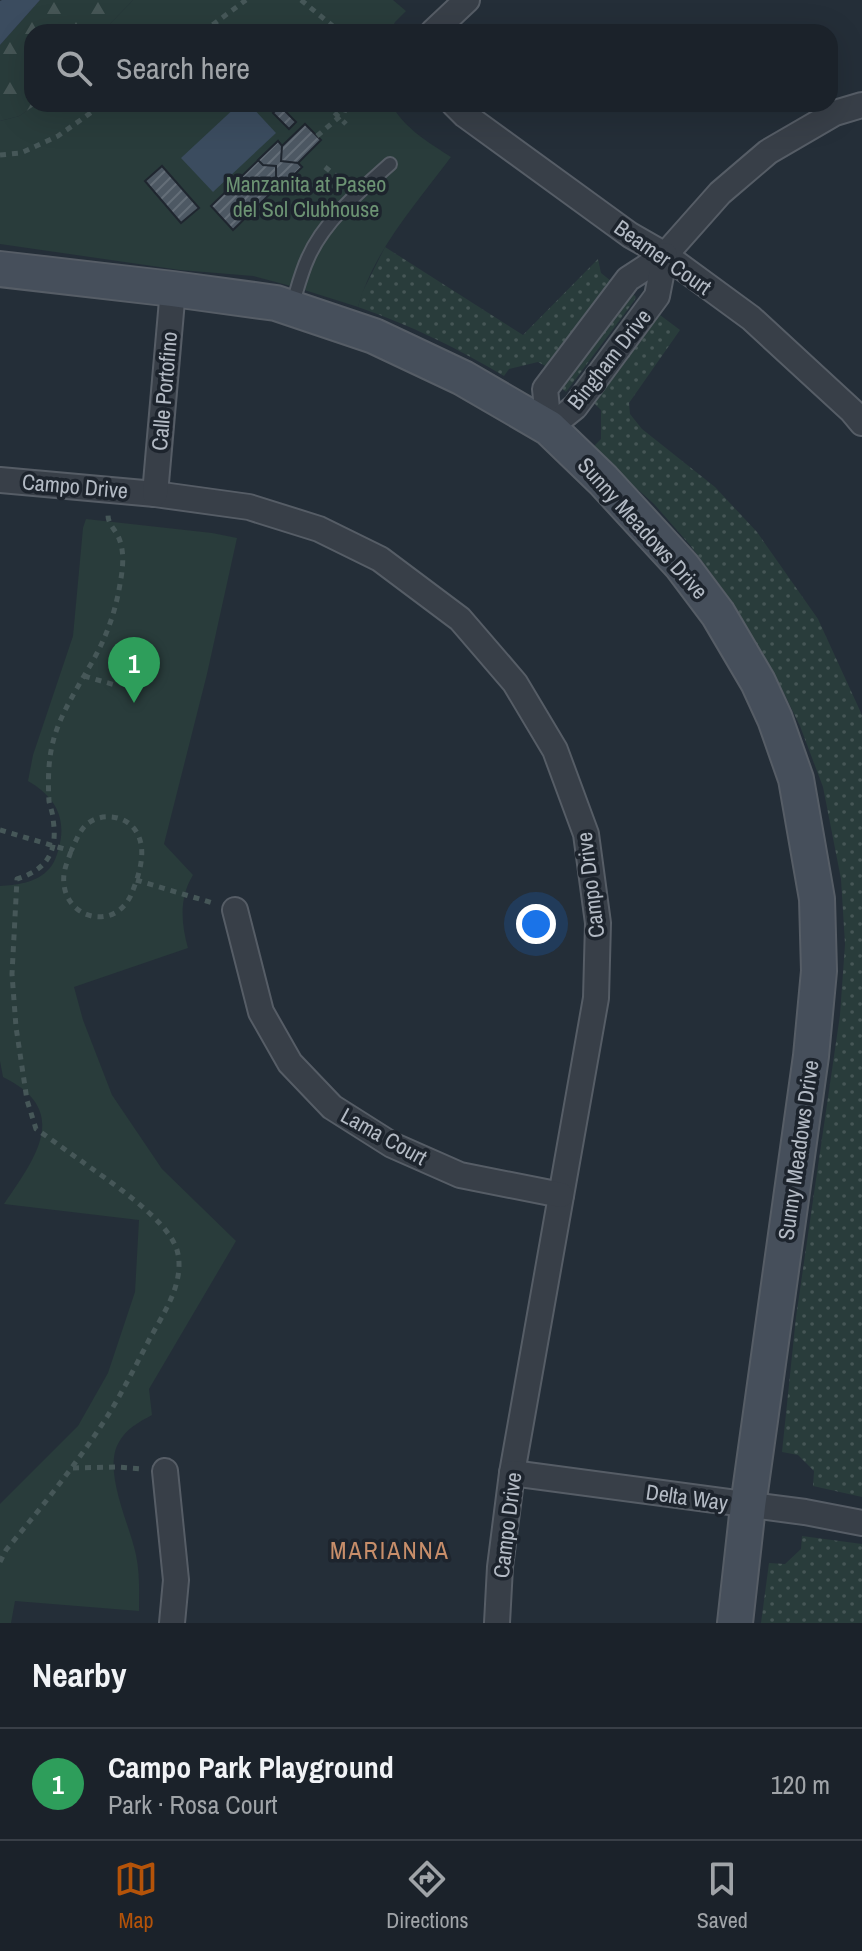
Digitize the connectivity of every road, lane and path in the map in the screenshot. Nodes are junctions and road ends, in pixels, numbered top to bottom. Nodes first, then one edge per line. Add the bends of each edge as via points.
1 (246, 0) edge
2 (301, 0) edge
3 (467, 0) edge
4 (214, 24) edge
5 (330, 24) edge
6 (442, 24) edge
7 (862, 105) edge
8 (92, 112) edge
9 (333, 112) edge
10 (344, 112) edge
11 (464, 112) edge
12 (338, 117) junction
13 (346, 124) dead end
14 (317, 136) dead end
15 (0, 155) edge
16 (390, 164) dead end
17 (665, 255) junction
18 (0, 269) edge
19 (173, 289) junction
20 (291, 308) junction
21 (862, 423) edge
22 (549, 428) junction
23 (0, 480) edge
24 (110, 490) junction
25 (155, 494) junction
26 (84, 676) junction
27 (115, 685) dead end
28 (0, 830) edge
29 (54, 846) junction
30 (71, 851) junction
31 (136, 880) junction
32 (235, 910) joint
33 (561, 1195) junction
34 (72, 1468) junction
35 (165, 1471) joint
36 (512, 1473) junction
37 (748, 1506) junction
38 (862, 1523) edge
39 (0, 1562) edge
40 (172, 1623) edge
41 (497, 1623) edge
42 (735, 1623) edge

1 - 4 path
2 - 5 path
3 - 6 street
7 - 17 street, Bingham Drive via 835,113 768,152 720,193
8 - 15 path via 58,136 21,153
9 - 12 path
10 - 12 path
11 - 17 street, Beamer Court
12 - 13 path
12 - 14 path
16 - 20 lane via 353,196 324,233 309,256
17 - 21 street, Beamer Court via 751,318
17 - 22 street, Bingham Drive via 657,296 575,407
17 - 22 street, Bingham Drive via 628,279 545,389
18 - 19 street, Sunny Meadows Drive
19 - 20 street, Sunny Meadows Drive
19 - 25 street, Calle Portofino
20 - 22 street, Sunny Meadows Drive via 374,336 463,378
22 - 37 street, Sunny Meadows Drive via 682,566 718,614 758,682 796,779 817,899 819,971
23 - 24 street, Campo Drive
24 - 25 street, Campo Drive
24 - 26 path via 108,522 123,556 120,585 113,618
25 - 33 street, Campo Drive via 249,507 319,529 380,559 460,619 515,683 555,750 586,834 598,923 596,998
26 - 27 path
26 - 29 path via 52,745 49,798
28 - 29 path
29 - 30 path
29 - 34 path via 33,874 17,879 12,974 27,1100 36,1129 130,1196 167,1232 180,1266 170,1301 137,1364
30 - 31 path via 85,825 96,818 118,818 139,836 142,856
30 - 31 path via 64,884 71,905 80,913 115,913 130,898
31 - 32 path
32 - 33 street, Lama Court via 261,1012 290,1063 332,1107 392,1145 460,1175
33 - 36 street, Campo Drive
34 - 35 path
34 - 39 path
35 - 40 street via 176,1580
36 - 37 street, Delta Way
36 - 41 street, Campo Drive
37 - 38 street, Delta Way
37 - 42 street, Sunny Meadows Drive

